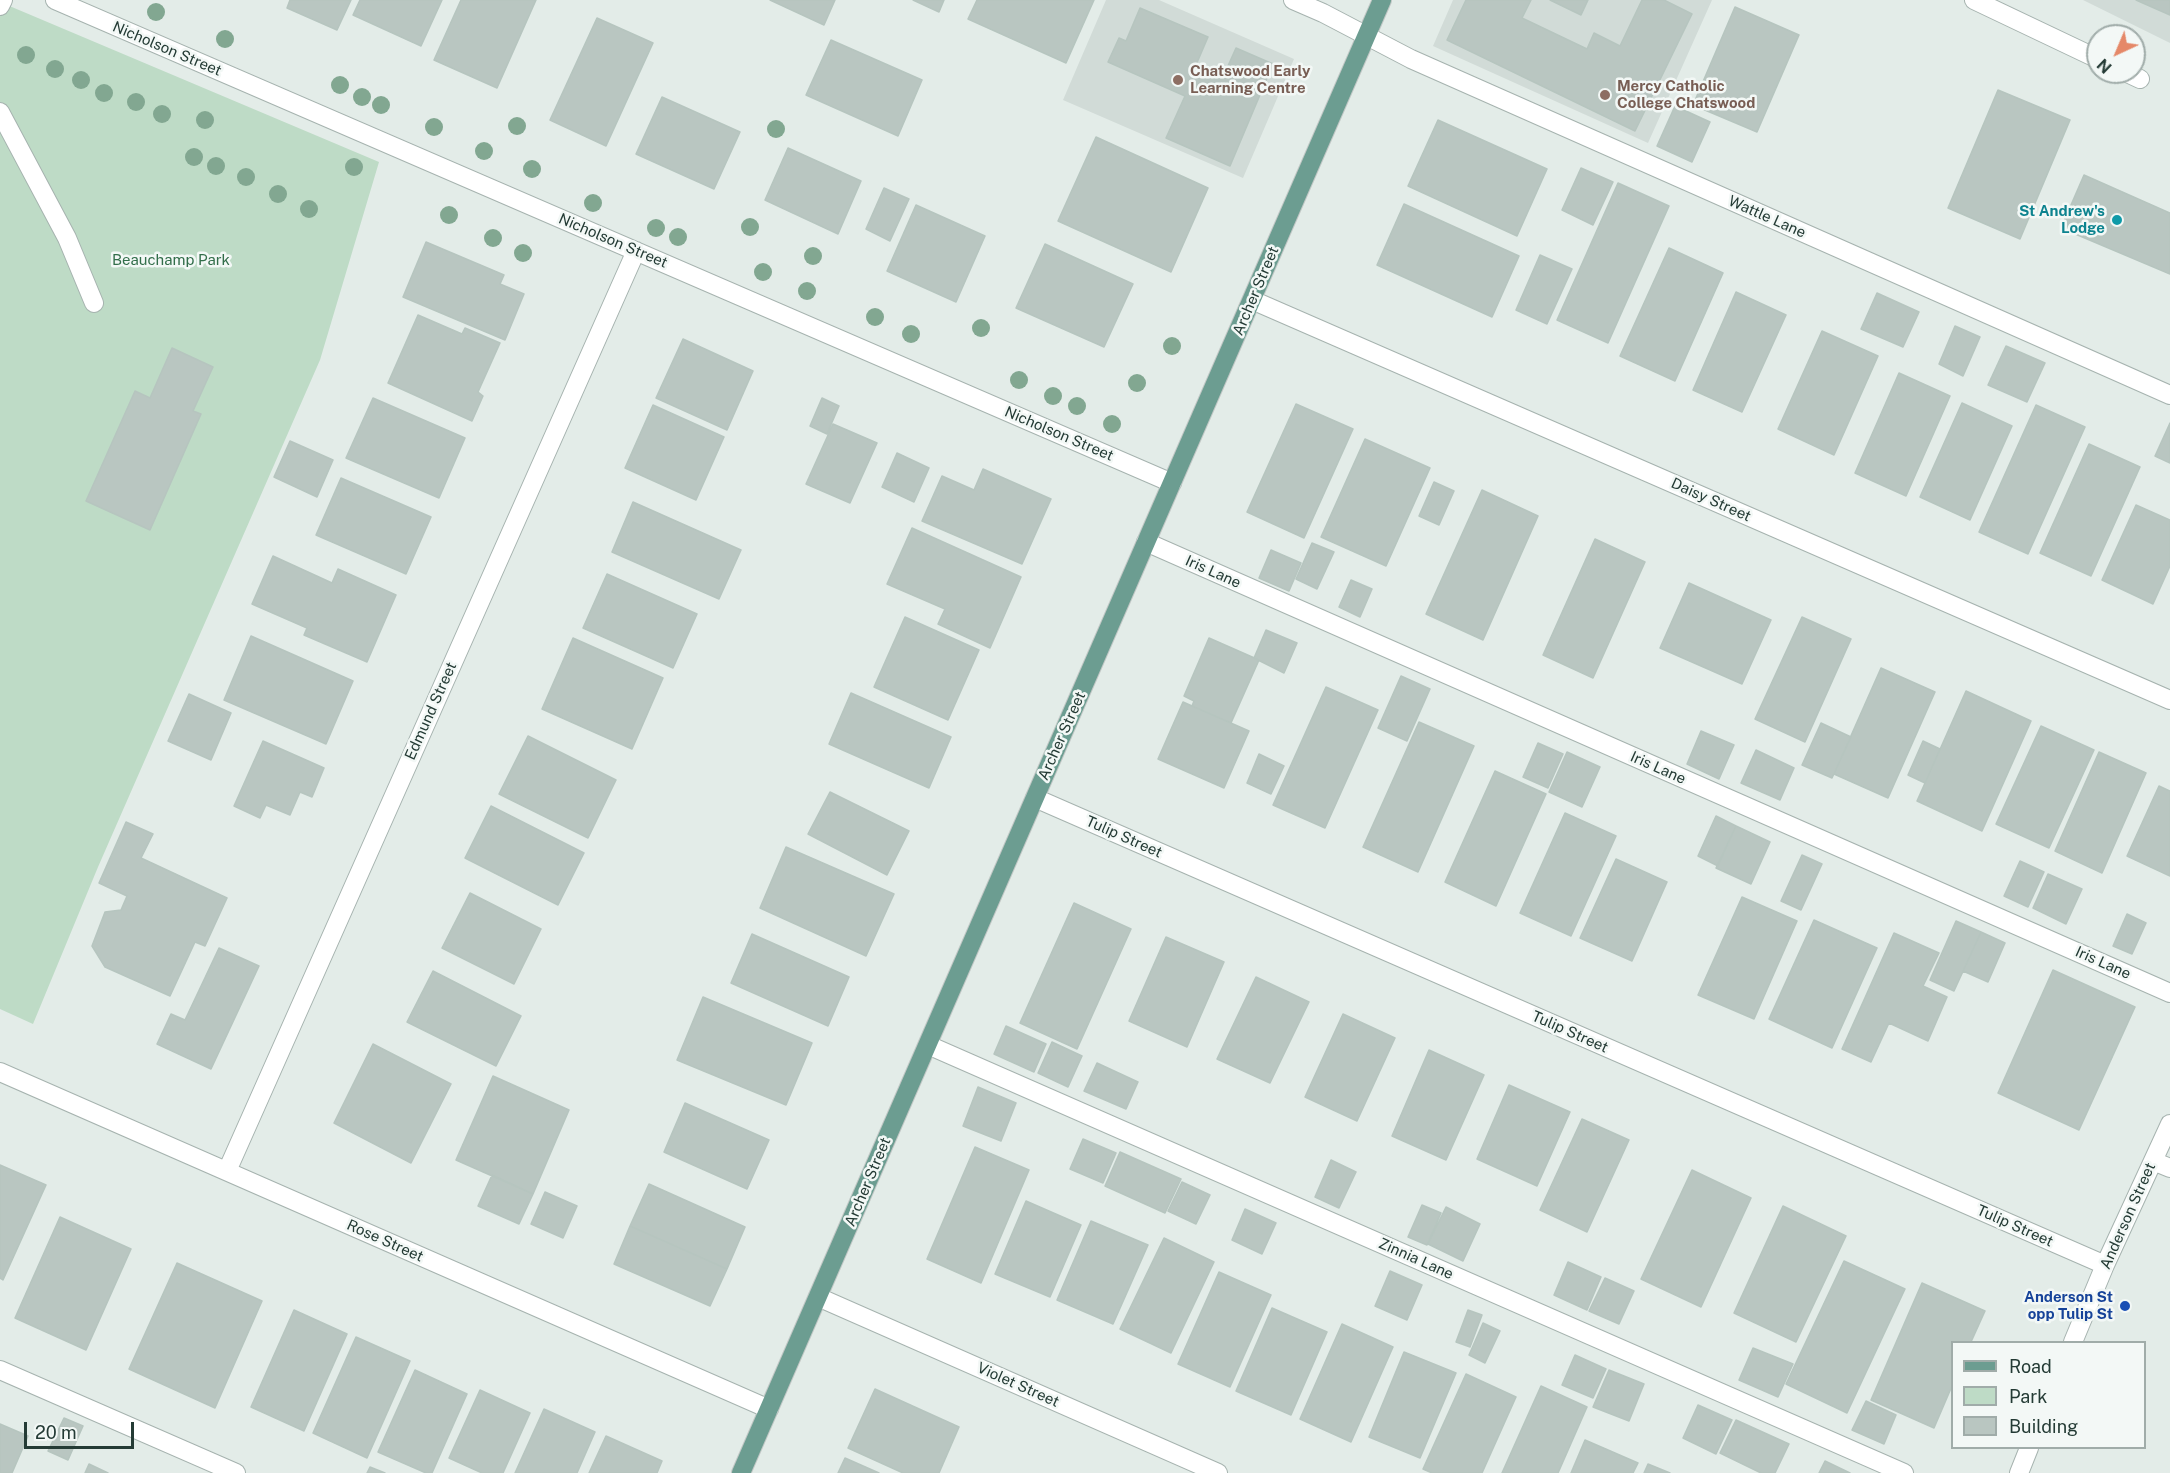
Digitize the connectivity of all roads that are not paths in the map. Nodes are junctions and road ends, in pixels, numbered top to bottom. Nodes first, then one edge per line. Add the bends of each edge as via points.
1 (3, 0) edge
2 (55, 0) edge
3 (1293, 0) edge
4 (1382, 0) edge
5 (1974, 0) edge
6 (0, 6) edge
7 (1367, 34) junction
8 (2086, 53) edge
9 (0, 112) edge
10 (636, 251) junction
11 (1252, 300) junction
12 (94, 303) dead end
13 (2170, 395) edge
14 (1172, 483) junction
15 (1146, 543) junction
16 (2170, 700) edge
17 (1035, 798) junction
18 (2170, 993) edge
19 (928, 1045) junction
20 (0, 1072) edge
21 (2170, 1124) edge
22 (2162, 1164) edge
23 (227, 1172) junction
24 (2105, 1265) junction
25 (818, 1297) junction
26 (2073, 1341) edge
27 (0, 1370) edge
28 (769, 1410) junction
29 (2030, 1449) edge
30 (236, 1473) edge
31 (741, 1473) edge
32 (1218, 1473) edge
33 (1904, 1473) edge
34 (2019, 1473) edge

1 - 6 street
2 - 10 street, Nicholson Street
3 - 7 street, Wattle Lane
4 - 7 main road, Archer Street
5 - 8 street
7 - 11 main road, Archer Street
7 - 13 street, Wattle Lane via 1411,59
9 - 12 street via 68,238
10 - 14 street, Nicholson Street
10 - 23 street, Edmund Street
11 - 14 main road, Archer Street
11 - 16 street, Daisy Street
14 - 15 main road, Archer Street
15 - 17 main road, Archer Street
15 - 18 street, Iris Lane
17 - 19 main road, Archer Street
17 - 24 street, Tulip Street
19 - 25 main road, Archer Street
19 - 33 street, Zinnia Lane
20 - 23 street, Rose Street
21 - 22 street, Anderson Street
22 - 24 street, Anderson Street
23 - 28 street, Rose Street
24 - 26 street, Anderson Street
25 - 28 main road, Archer Street
25 - 32 street, Violet Street
27 - 30 street
28 - 31 main road, Archer Street
29 - 34 street

